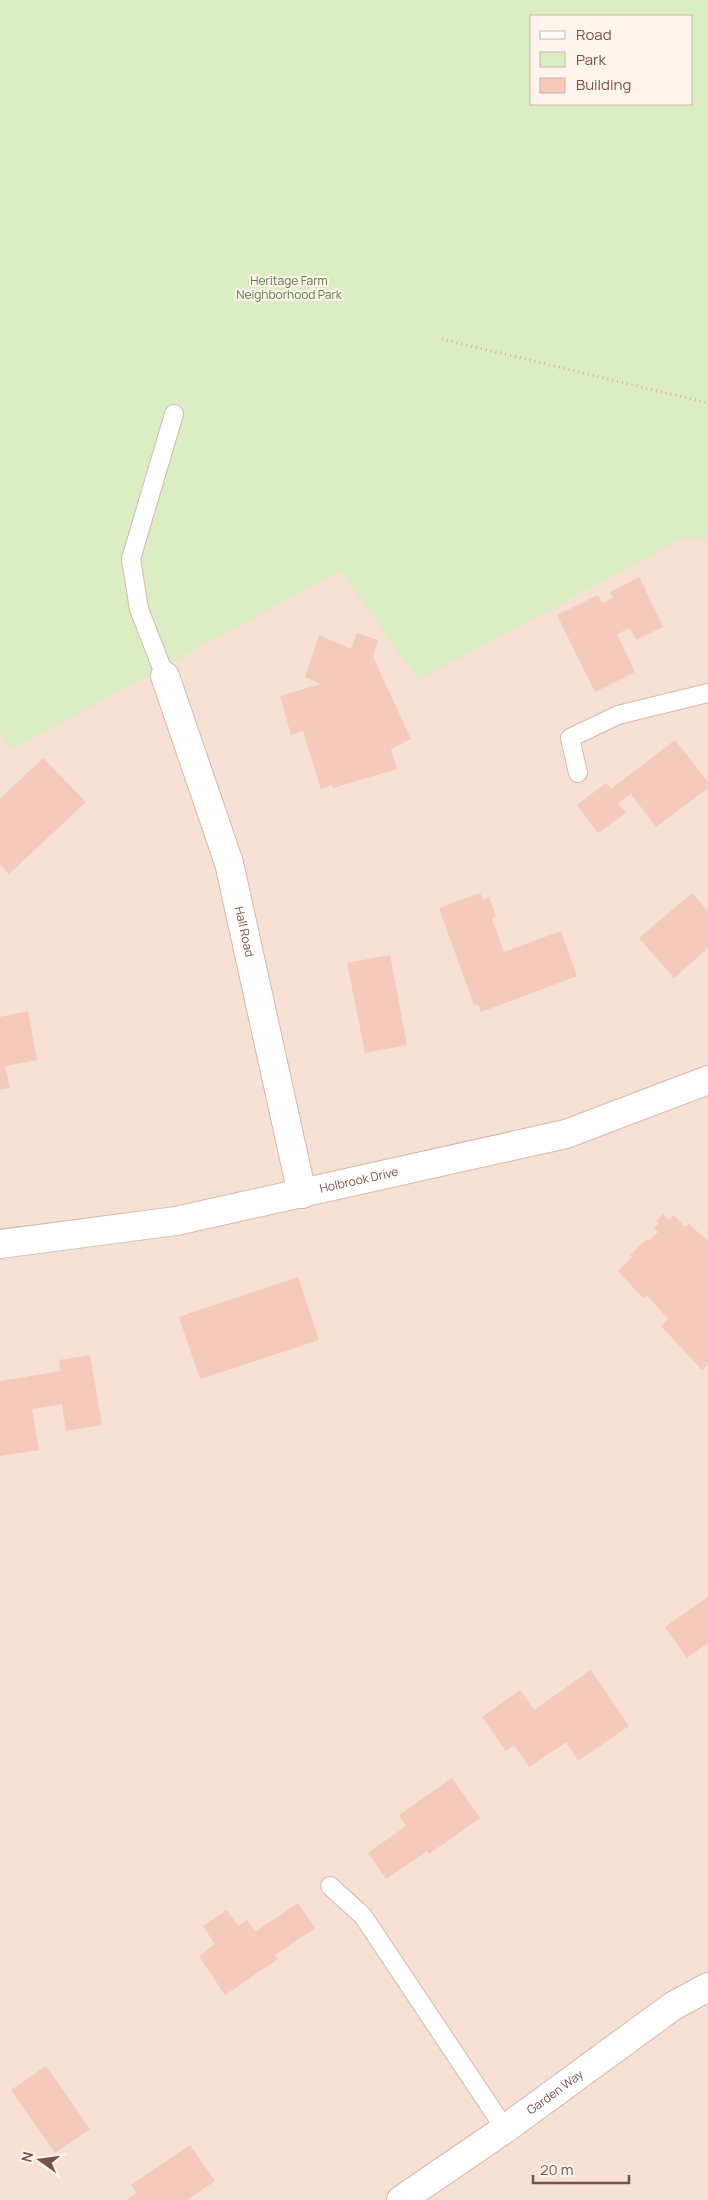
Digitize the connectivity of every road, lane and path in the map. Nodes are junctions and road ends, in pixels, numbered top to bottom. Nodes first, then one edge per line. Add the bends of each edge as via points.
1 (442, 339) dead end
2 (708, 403) edge
3 (174, 414) dead end
4 (164, 676) joint
5 (708, 693) edge
6 (578, 773) dead end
7 (708, 1080) edge
8 (302, 1194) junction
9 (0, 1244) edge
10 (330, 1886) dead end
11 (706, 1992) edge
12 (505, 2128) junction
13 (401, 2200) edge

1 - 2 path
3 - 4 lane via 131,559 139,609
4 - 8 street, Hall Road via 229,863
5 - 6 lane via 618,715 570,738
7 - 8 street, Holbrook Drive via 566,1134
8 - 9 street, Holbrook Drive via 176,1221
10 - 12 lane via 363,1916
11 - 12 street, Garden Way via 673,2006
12 - 13 street, Garden Way

